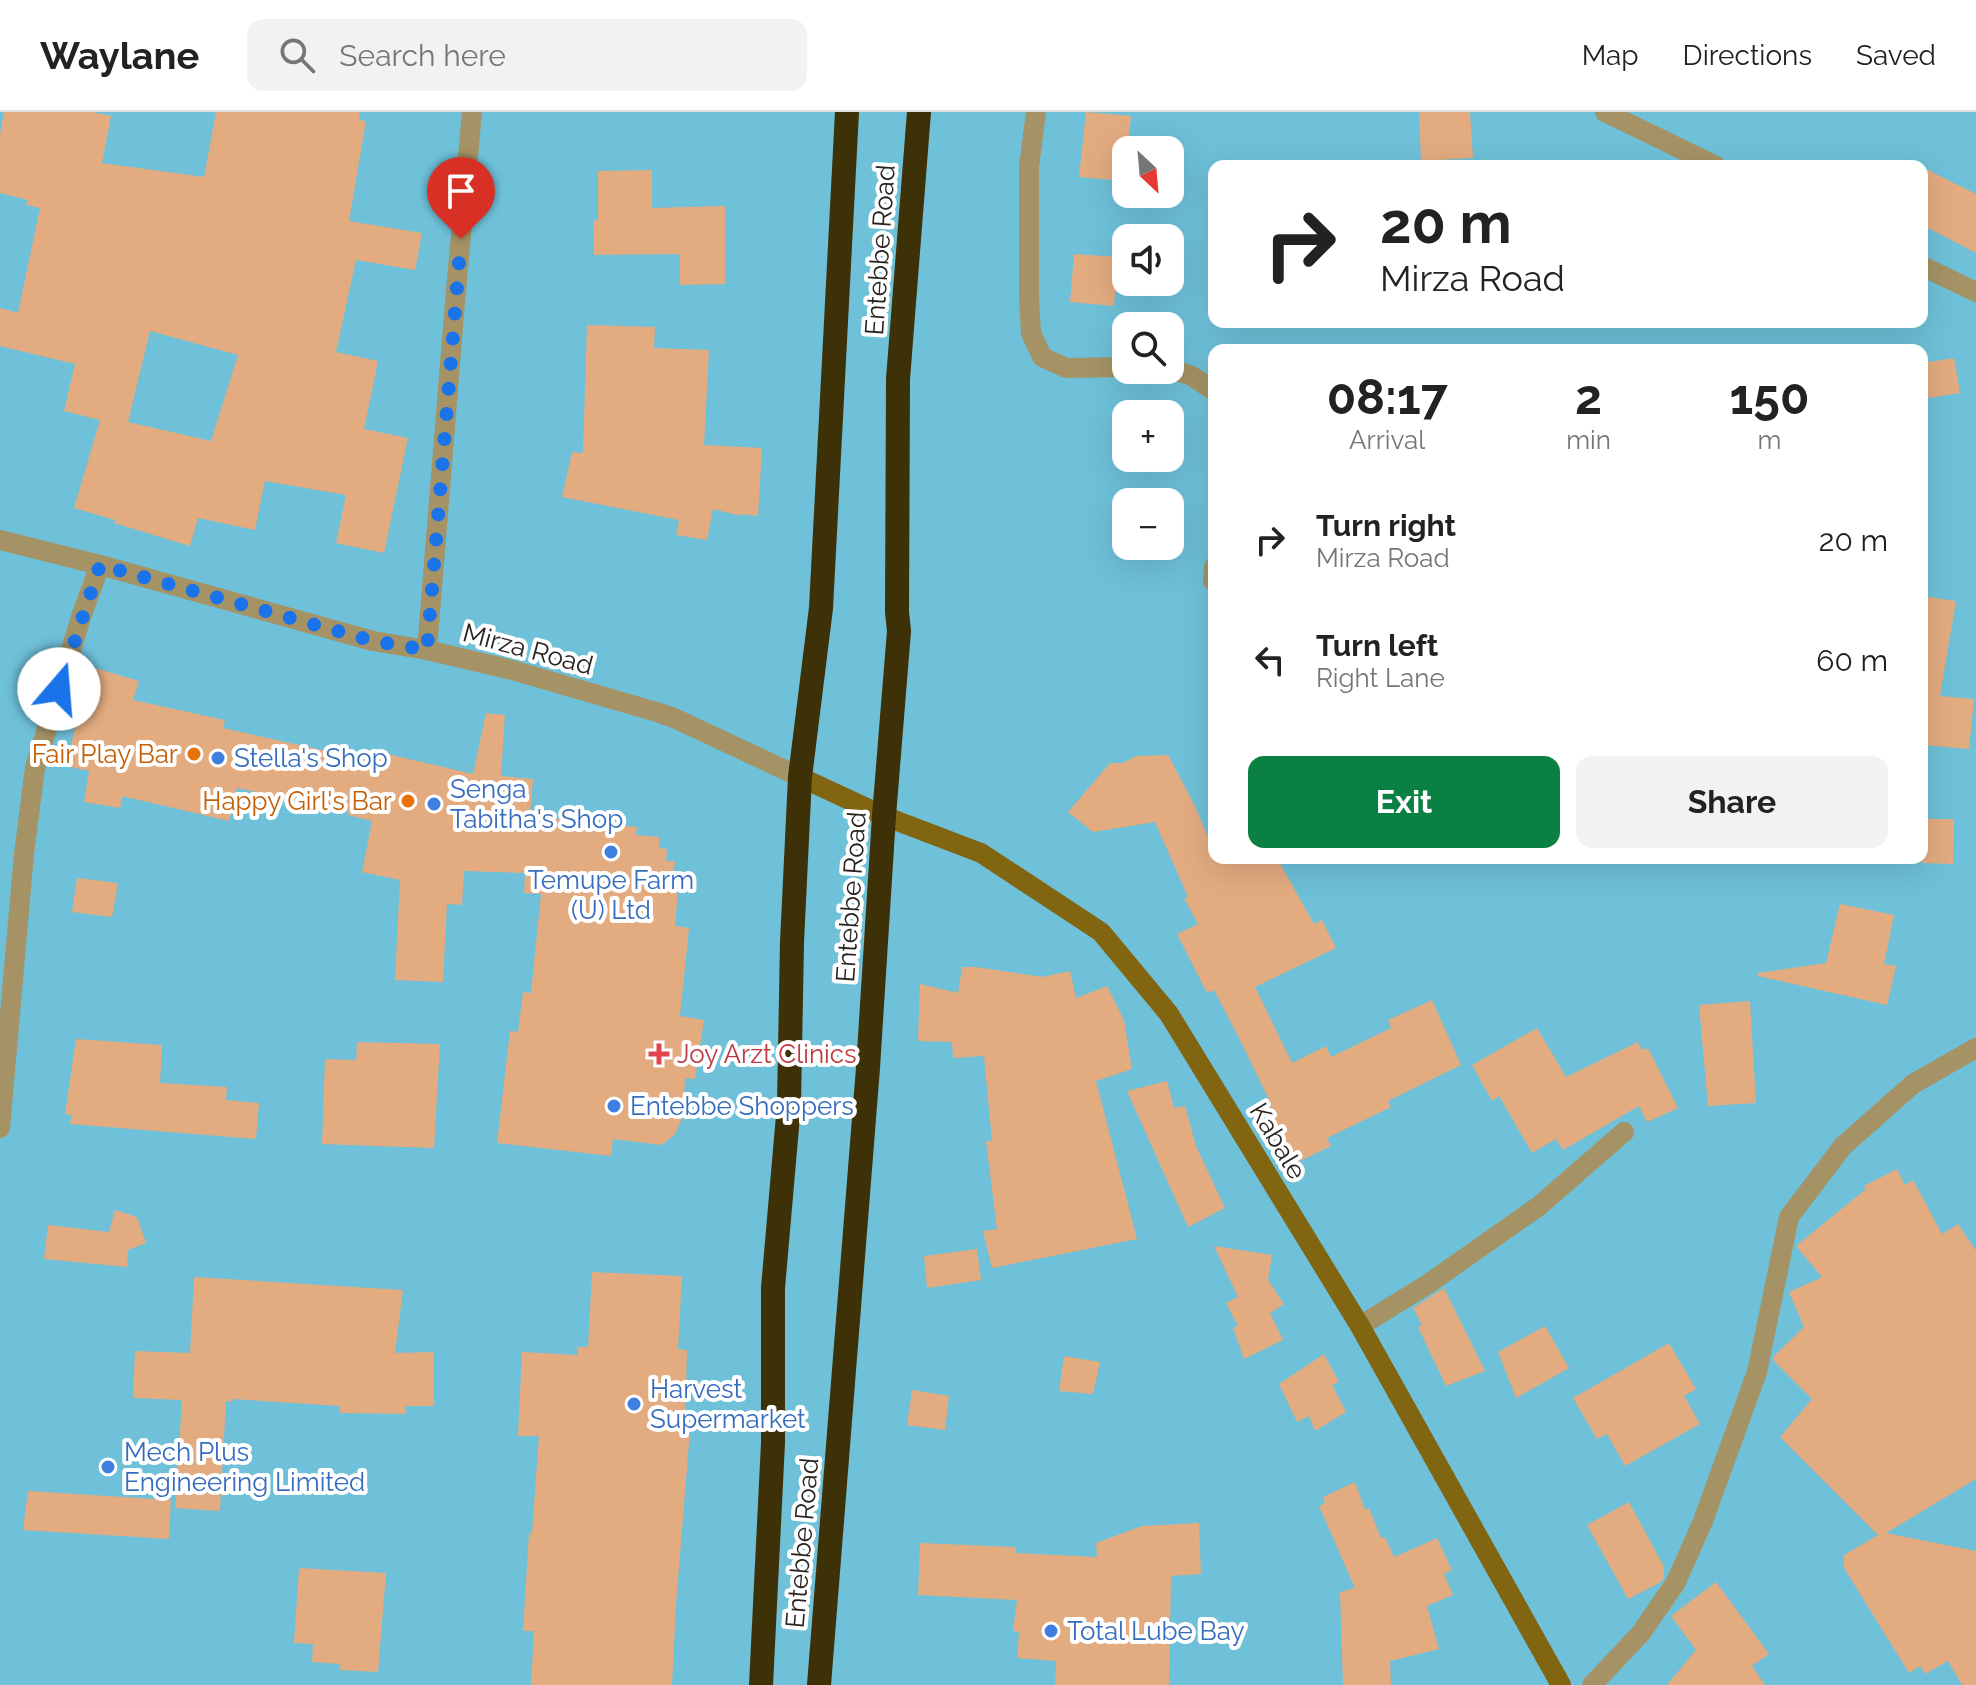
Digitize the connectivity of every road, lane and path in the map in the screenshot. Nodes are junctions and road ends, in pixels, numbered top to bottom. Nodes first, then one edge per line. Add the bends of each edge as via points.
1 (472, 112) edge
2 (847, 112) edge
3 (919, 112) edge
4 (1036, 112) edge
5 (1605, 112) edge
6 (1704, 160) edge
7 (1928, 269) edge
8 (1976, 292) edge
9 (1112, 367) edge
10 (1184, 373) edge
11 (1208, 387) edge
12 (0, 540) edge
13 (100, 565) junction
14 (427, 650) junction
15 (800, 777) junction
16 (884, 816) junction
17 (1976, 1048) edge
18 (0, 1128) edge
19 (1624, 1132) dead end
20 (1360, 1326) junction
21 (761, 1685) edge
22 (819, 1685) edge
23 (1561, 1685) edge
24 (1592, 1685) edge

1 - 14 street
2 - 15 highway, Entebbe Road via 821,608
3 - 16 highway, Entebbe Road via 898,379 899,631
4 - 9 street via 1029,167 1031,333 1042,357 1066,368
5 - 6 street
7 - 8 street
10 - 11 street
12 - 13 street, Mirza Road
13 - 14 street, Mirza Road via 373,641
13 - 18 street via 35,768
14 - 15 street, Mirza Road via 660,713
15 - 16 street, Kabale
15 - 21 highway, Entebbe Road via 789,1104 773,1288 773,1443
16 - 20 street, Kabale via 981,853 1101,932 1169,1014
16 - 22 highway, Entebbe Road
17 - 24 street via 1913,1084 1843,1146 1789,1217 1757,1372 1703,1521 1676,1582 1641,1633
19 - 20 street via 1539,1206
20 - 23 street, Kabale

